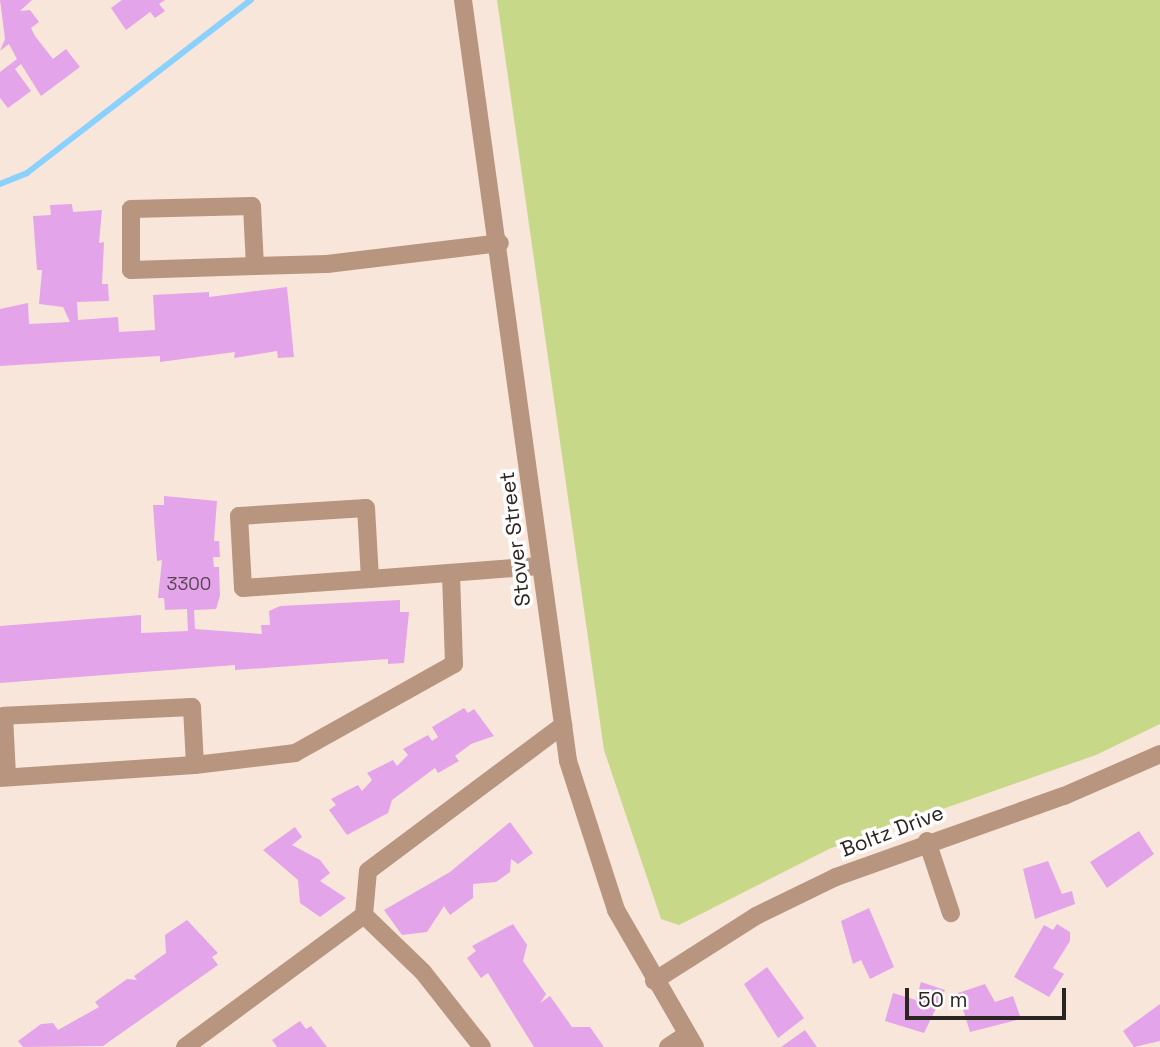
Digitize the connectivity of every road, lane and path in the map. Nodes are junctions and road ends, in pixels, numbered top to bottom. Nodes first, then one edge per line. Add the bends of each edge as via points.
1 (463, 0) edge
2 (500, 243) junction
3 (255, 266) junction
4 (540, 566) junction
5 (451, 573) junction
6 (370, 579) junction
7 (563, 725) junction
8 (1160, 754) edge
9 (194, 765) junction
10 (4, 777) edge
11 (927, 841) junction
12 (951, 913) dead end
13 (364, 915) junction
14 (654, 981) junction
15 (691, 1040) edge
16 (185, 1047) edge
17 (482, 1047) edge
18 (668, 1047) edge

1 - 2 street, Stover Street
2 - 3 street
2 - 4 street, Stover Street
3 - 3 street via 131,270 131,209 252,206
4 - 5 street
4 - 7 street, Stover Street
5 - 6 street
5 - 9 street via 454,664 295,753
6 - 6 street via 366,508 239,516 243,588
7 - 13 street via 368,871
7 - 14 street, Stover Street via 602,877
8 - 11 street, Boltz Drive via 1064,796
9 - 10 street
9 - 10 street via 192,707 4,716
11 - 12 street
11 - 14 street, Boltz Drive via 756,916
13 - 16 street
13 - 17 street via 422,972
14 - 15 street, Stover Street
15 - 18 street

